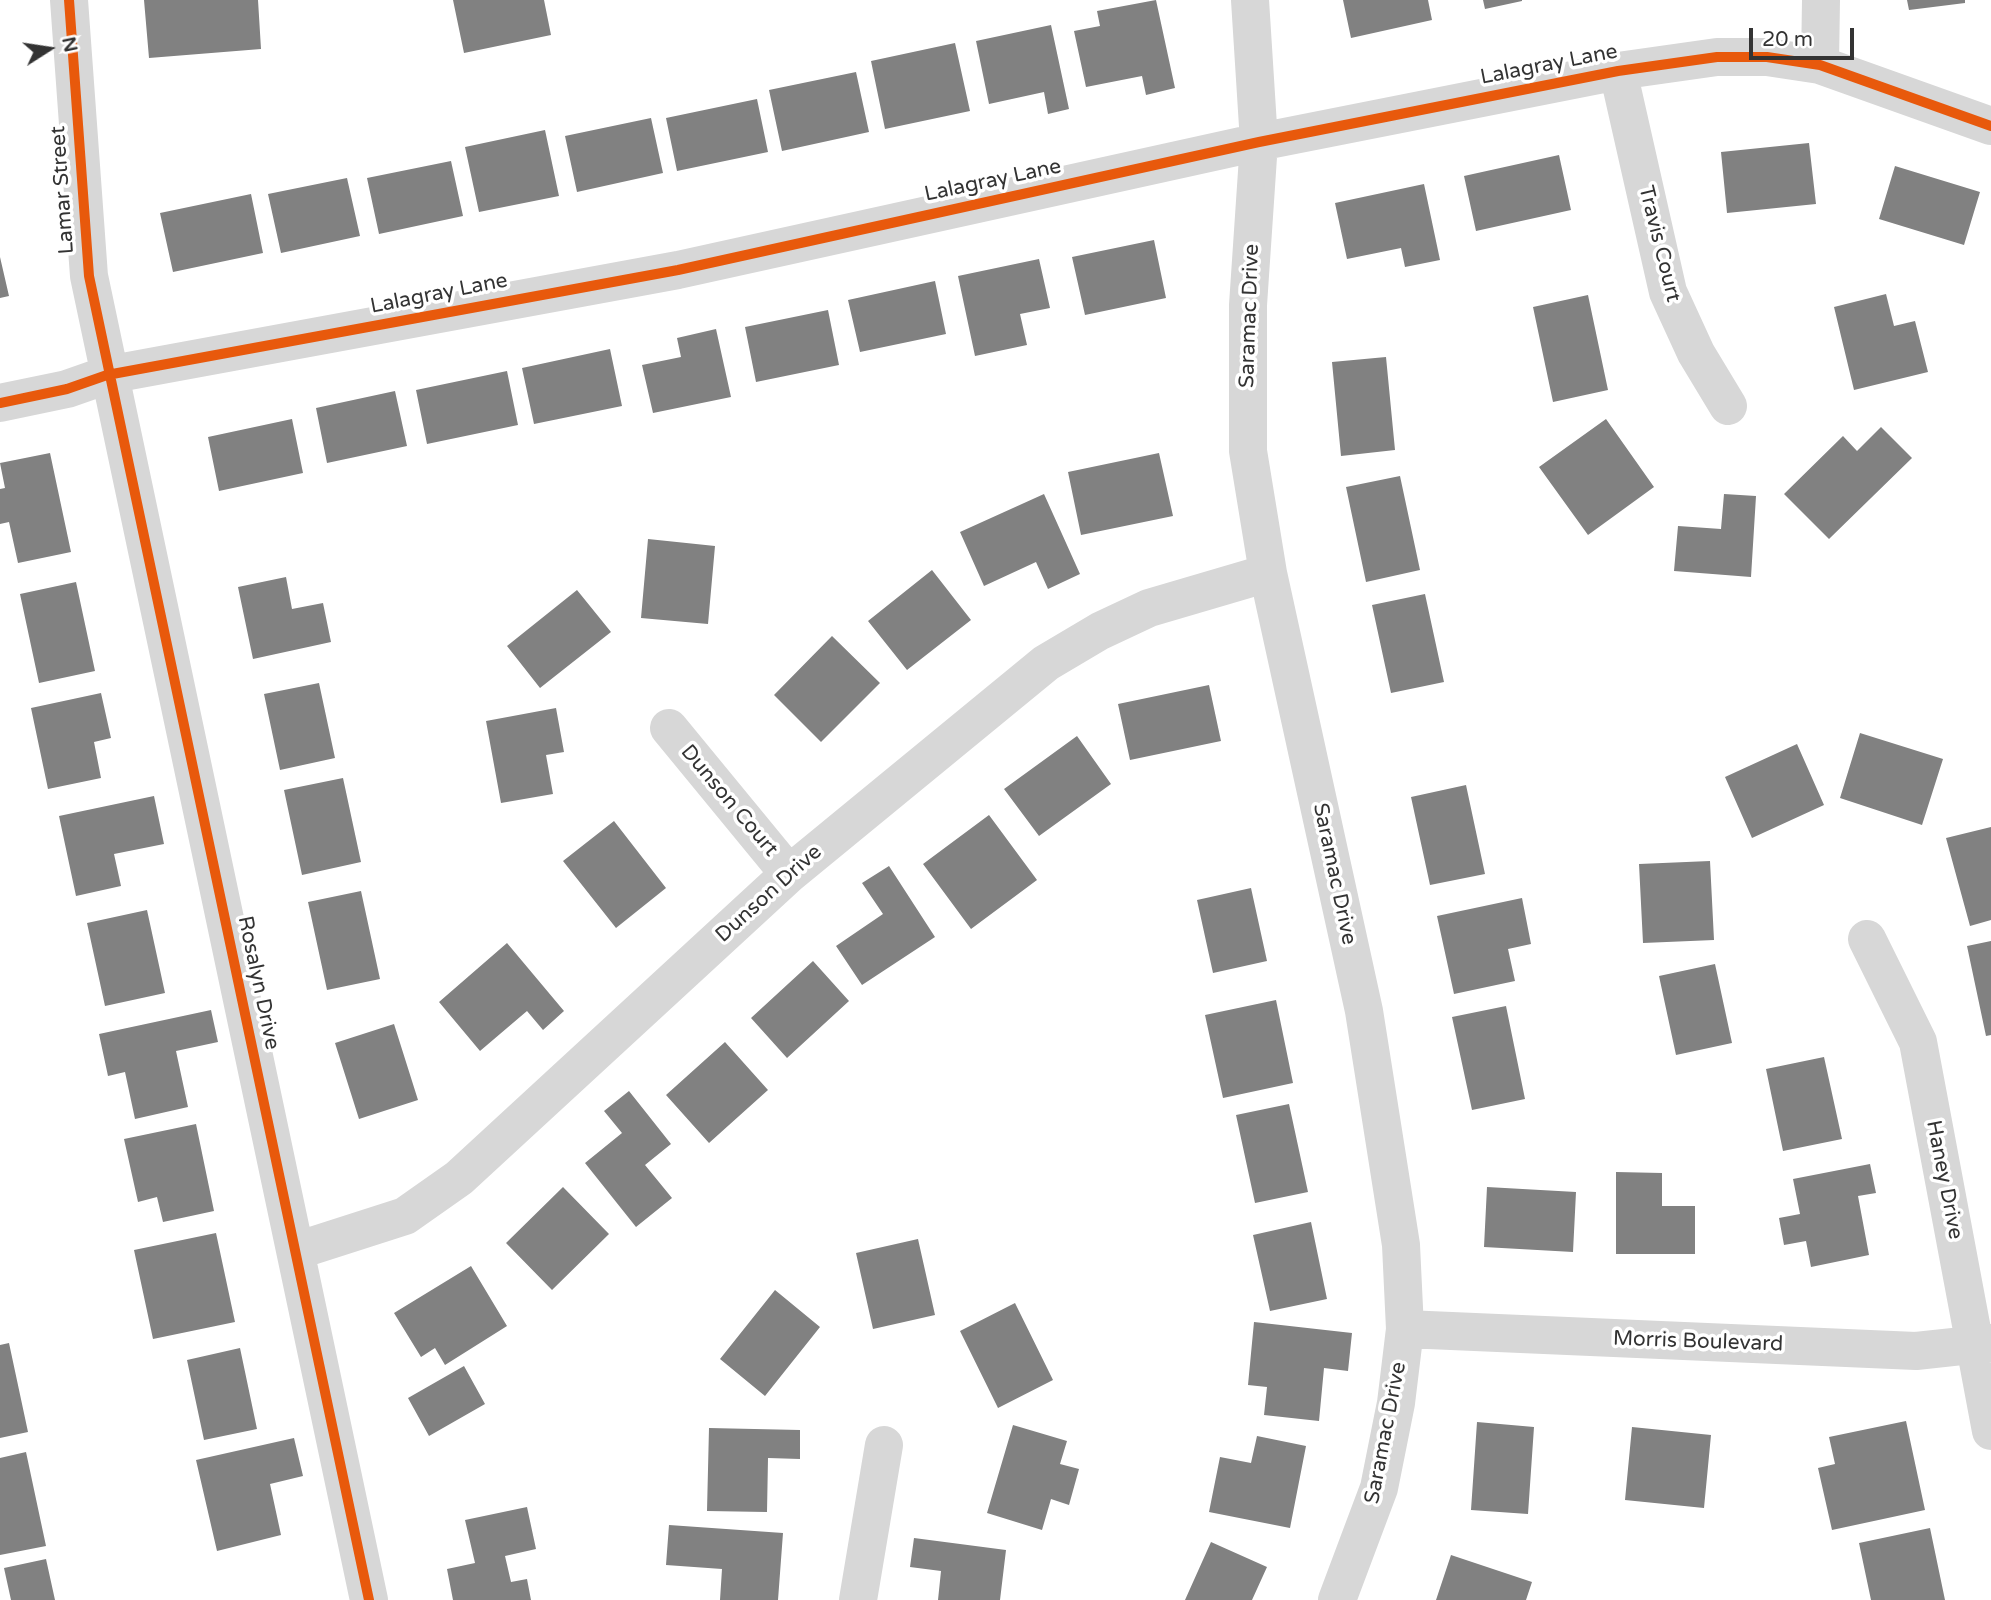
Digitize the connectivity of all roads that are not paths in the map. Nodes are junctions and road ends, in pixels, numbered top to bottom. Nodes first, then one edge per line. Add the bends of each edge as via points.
1 (69, 0) edge
2 (1251, 0) edge
3 (1821, 0) edge
4 (1820, 65) junction
5 (1618, 71) junction
6 (1991, 126) edge
7 (1259, 142) junction
8 (107, 375) junction
9 (0, 403) edge
10 (1728, 406) dead end
11 (1268, 573) junction
12 (669, 728) dead end
13 (789, 874) junction
14 (1867, 939) dead end
15 (296, 1251) junction
16 (1405, 1329) junction
17 (1983, 1344) edge
18 (1991, 1431) edge
19 (884, 1445) dead end
20 (369, 1600) edge
21 (858, 1600) edge
22 (1337, 1600) edge

1 - 8 street, Lamar Street via 89,276
2 - 7 street, Saramac Drive
3 - 4 street
4 - 5 street, Lalagray Lane via 1767,57 1717,57
4 - 6 street, Lalagray Lane
5 - 7 street, Lalagray Lane
5 - 10 street, Travis Court via 1668,292 1696,353
7 - 8 street, Lalagray Lane via 678,270
7 - 11 street, Saramac Drive via 1248,305 1248,451
8 - 9 street, Lalagray Lane
8 - 15 street, Rosalyn Drive
11 - 13 street, Dunson Drive via 1149,608 1046,663
11 - 16 street, Saramac Drive via 1366,1025 1401,1245
12 - 13 street, Dunson Court
13 - 15 street, Dunson Drive via 459,1178 405,1216
14 - 17 street, Haney Drive via 1918,1042
15 - 20 street, Rosalyn Drive
16 - 17 street, Morris Boulevard via 1916,1351
16 - 22 street, Saramac Drive via 1379,1488
17 - 18 street, Haney Drive
19 - 21 street

